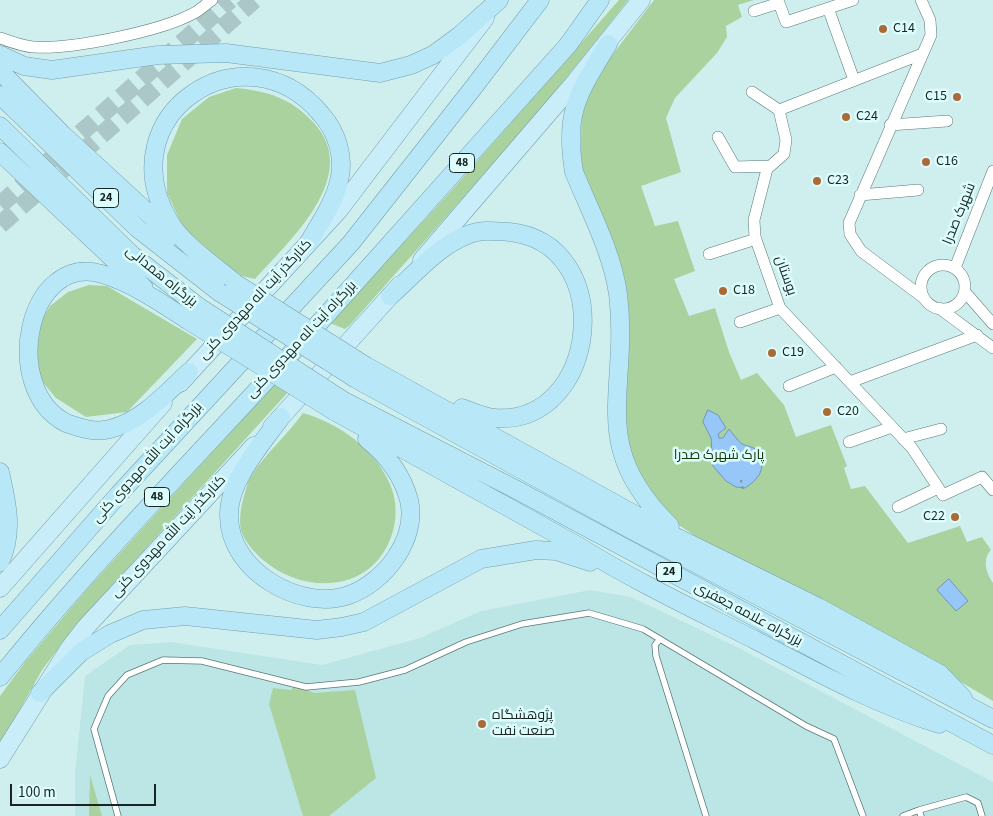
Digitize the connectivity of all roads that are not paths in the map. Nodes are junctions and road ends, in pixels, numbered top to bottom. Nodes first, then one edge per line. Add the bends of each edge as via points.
1 (212, 0) edge
2 (499, 0) edge
3 (540, 0) edge
4 (600, 0) edge
5 (609, 0) edge
6 (641, 0) edge
7 (853, 0) edge
8 (921, 0) edge
9 (828, 8) junction
10 (754, 10) dead end
11 (0, 29) edge
12 (0, 38) edge
13 (608, 44) junction
14 (568, 45) junction
15 (50, 48) junction
16 (922, 54) junction
17 (0, 55) edge
18 (0, 71) edge
19 (854, 80) junction
20 (752, 92) dead end
21 (0, 95) edge
22 (779, 110) junction
23 (947, 121) dead end
24 (890, 125) junction
25 (0, 126) edge
26 (718, 138) dead end
27 (0, 152) edge
28 (770, 166) junction
29 (993, 171) edge
30 (918, 190) dead end
31 (860, 195) junction
32 (756, 239) junction
33 (309, 242) junction
34 (709, 254) dead end
35 (955, 268) junction
36 (235, 284) junction
37 (965, 292) junction
38 (390, 296) junction
39 (924, 298) junction
40 (157, 300) junction
41 (780, 308) junction
42 (939, 308) junction
43 (192, 313) junction
44 (740, 322) dead end
45 (993, 324) edge
46 (977, 335) junction
47 (993, 348) edge
48 (836, 367) junction
49 (189, 372) junction
50 (361, 372) junction
51 (850, 382) junction
52 (399, 384) junction
53 (789, 386) dead end
54 (339, 406) junction
55 (281, 417) junction
56 (892, 427) junction
57 (941, 429) dead end
58 (903, 439) junction
59 (849, 442) dead end
60 (0, 472) edge
61 (938, 488) junction
62 (993, 490) edge
63 (898, 507) dead end
64 (698, 547) junction
65 (0, 562) edge
66 (615, 570) junction
67 (0, 588) edge
68 (0, 630) edge
69 (660, 639) junction
70 (0, 677) edge
71 (40, 692) junction
72 (974, 709) junction
73 (993, 719) edge
74 (976, 736) junction
75 (993, 745) edge
76 (0, 759) edge
77 (920, 813) edge
78 (118, 816) edge
79 (706, 816) edge
80 (863, 816) edge
81 (903, 816) edge
82 (982, 816) edge

1 - 15 street via 194,13 164,25 103,40
2 - 17 highway via 433,55 411,65 380,72 226,53 158,55 52,70 24,66
2 - 33 main road, کنارگذر آیت اله مهدوی کنی via 338,211
3 - 68 highway, بزرگراه آیت الله مهدوی کنی / 48 via 351,243 119,494
4 - 14 highway, بزرگراه آیت اله مهدوی کنی / 48
5 - 14 highway
6 - 13 main road
7 - 9 street
8 - 16 street via 930,20 931,35
9 - 10 street via 786,22 779,3
9 - 19 street
11 - 15 street
12 - 15 street via 31,47
13 - 38 main road
13 - 64 highway via 577,98 570,132 574,172 614,272 618,293 617,428 626,465 642,495 673,529
14 - 70 highway, بزرگراه آیت اله مهدوی کنی / 48 via 319,323 72,591
16 - 19 street
16 - 24 street
18 - 36 highway via 166,231
19 - 22 street
20 - 22 street
21 - 50 highway, بزرگراه همدانی / 24, bridge via 137,228 219,292
22 - 28 street, بوستان via 786,140 784,154
23 - 24 street
24 - 31 street
25 - 43 highway, بزرگراه همدانی / 24
26 - 28 street via 735,167
27 - 40 highway
28 - 32 street, بوستان via 756,204
29 - 35 street, شهرک صدرا
30 - 31 street
31 - 39 street via 849,223 854,243 860,251
32 - 34 street
32 - 41 street, بوستان
33 - 36 highway via 340,180 340,152 336,136 326,119 299,94 264,79 233,77 200,88 172,110 163,126 152,160 155,186 169,222
33 - 49 main road, کنارگذر آیت اله مهدوی کنی
35 - 37 street via 963,277
35 - 39 street via 942,264 930,268 921,285
36 - 50 highway, bridge
37 - 42 street via 956,305
37 - 45 street
38 - 52 highway via 449,245 468,234 489,230 512,232 536,240 557,256 576,285 584,319 581,348 569,375 546,402 524,413 507,417 482,415
38 - 55 main road, کنارگذر آیت الله مهدوی کنی
39 - 42 street
40 - 43 highway
40 - 49 highway via 101,274 82,273 56,282 33,307 20,336 18,355 26,387 44,411 60,420 97,431 109,430 137,418
41 - 44 street
41 - 48 street, بوستان
42 - 46 street
43 - 54 highway, bridge
46 - 47 street
46 - 51 street
48 - 51 street, بوستان
48 - 53 street
49 - 67 main road, کنارگذر آیت اله مهدوی کنی
50 - 52 highway
50 - 72 highway, بزرگراه علامه جعفری / 24 via 630,529
51 - 56 street, بوستان
52 - 64 highway
54 - 55 highway via 398,472 409,502 410,516 404,544 381,576 349,595 330,599 295,594 274,584 250,567 233,536 229,516 241,473
54 - 66 highway
54 - 74 highway, بزرگراه علامه جعفری / 24 via 515,489
55 - 71 main road, کنارگذر آیت الله مهدوی کنی via 86,627
56 - 58 street, بوستان
56 - 59 street
57 - 58 street
58 - 61 street, بوستان
60 - 65 highway via 9,533 7,548
61 - 62 street via 943,495 982,477
61 - 63 street
64 - 72 highway via 818,607 940,674
66 - 71 highway via 556,551 536,550 482,559 364,622 317,630 185,616 143,620 110,634 81,652
66 - 74 highway via 902,713
69 - 78 lane via 643,629 589,613 522,624 466,642 405,670 360,682 306,687 202,661 163,660 127,675 108,696 94,729
69 - 79 lane via 655,645 656,656
69 - 80 lane via 806,726 834,738
71 - 76 main road, کنارگذر آیت الله مهدوی کنی
72 - 73 highway, بزرگراه علامه جعفری / 24
74 - 75 highway, بزرگراه علامه جعفری / 24
77 - 81 lane
77 - 82 lane via 966,797 978,803

